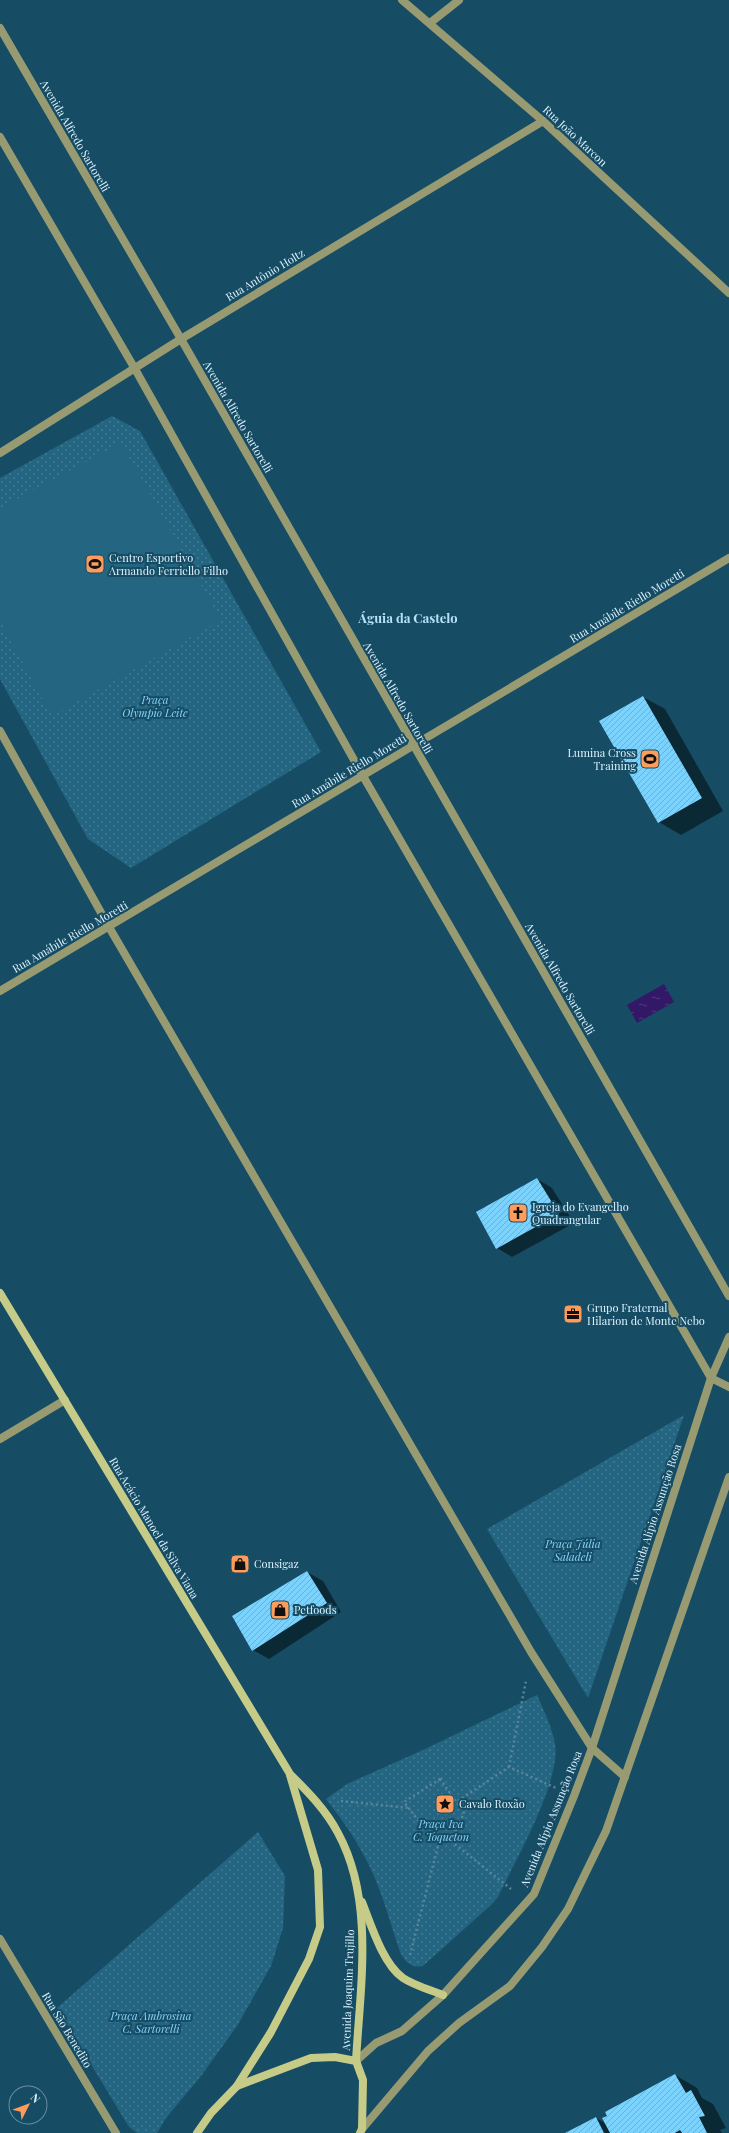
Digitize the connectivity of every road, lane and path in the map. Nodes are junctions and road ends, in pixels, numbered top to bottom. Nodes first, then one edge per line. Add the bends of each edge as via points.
1 (402, 0) edge
2 (459, 0) edge
3 (430, 23) junction
4 (0, 28) edge
5 (543, 121) junction
6 (0, 137) edge
7 (729, 293) edge
8 (181, 339) junction
9 (135, 369) junction
10 (0, 453) edge
11 (729, 558) edge
12 (0, 731) edge
13 (413, 746) junction
14 (363, 776) junction
15 (109, 927) junction
16 (0, 991) edge
17 (0, 1293) edge
18 (729, 1296) edge
19 (729, 1337) edge
20 (711, 1378) junction
21 (729, 1387) edge
22 (64, 1400) junction
23 (0, 1439) edge
24 (729, 1477) edge
25 (531, 1652) junction
26 (592, 1748) junction
27 (509, 1767) junction
28 (290, 1774) junction
29 (625, 1777) junction
30 (574, 1796) junction
31 (313, 1797) junction
32 (458, 1801) dead end
33 (409, 1808) junction
34 (451, 1841) junction
35 (439, 1842) junction
36 (360, 1897) junction
37 (527, 1902) junction
38 (0, 1939) edge
39 (404, 1978) junction
40 (443, 1995) junction
41 (356, 2061) junction
42 (237, 2086) junction
43 (361, 2132) edge
44 (116, 2133) edge
45 (197, 2133) edge

1 - 3 street, Rua João Marcon
2 - 3 street
3 - 5 street, Rua João Marcon
4 - 8 street, Avenida Alfredo Sartorelli
5 - 7 street, Rua João Marcon
5 - 8 street, Rua Antônio Holtz
6 - 9 street
8 - 9 street, Rua Antônio Holtz
8 - 13 street, Avenida Alfredo Sartorelli
9 - 10 street, Rua Antônio Holtz
9 - 14 street
11 - 13 street, Rua Amábile Riello Moretti
12 - 15 street
13 - 14 street, Rua Amábile Riello Moretti
13 - 18 street, Avenida Alfredo Sartorelli
14 - 15 street, Rua Amábile Riello Moretti
14 - 20 street
15 - 16 street, Rua Amábile Riello Moretti
15 - 25 street
17 - 22 main road, Rua Acácio Manoel da Silva Viana
19 - 20 street, Avenida Alípio Assunção Rosa
20 - 21 street
20 - 26 street, Avenida Alípio Assunção Rosa
22 - 23 street
22 - 28 main road, Rua Acácio Manoel da Silva Viana
24 - 29 street
25 - 26 street
25 - 27 path
26 - 29 street, Avenida Alípio Assunção Rosa
26 - 30 street, Avenida Alípio Assunção Rosa
27 - 30 path
27 - 32 path
28 - 31 main road, Avenida Joaquim Trujillo
28 - 42 main road via 318,1870 320,1928 310,1960 271,2032
29 - 43 street via 606,1831 568,1909 542,1947 510,1986 459,2023 428,2051
30 - 37 street, Avenida Alípio Assunção Rosa via 534,1894
31 - 33 path
31 - 36 main road, Avenida Joaquim Trujillo via 338,1833 354,1872
33 - 34 path via 404,1802 440,1779 464,1814
33 - 35 path via 435,1842
34 - 35 path
34 - 37 path
35 - 39 path
36 - 39 main road via 386,1958 395,1971
36 - 41 main road, Avenida Joaquim Trujillo via 362,1953
37 - 40 street, Avenida Alípio Assunção Rosa
38 - 44 street, Rua São Benedito
39 - 40 main road
40 - 41 street, Avenida Alípio Assunção Rosa via 402,2030 376,2043
41 - 42 main road via 335,2057 311,2058
41 - 43 main road via 363,2080
42 - 45 main road

